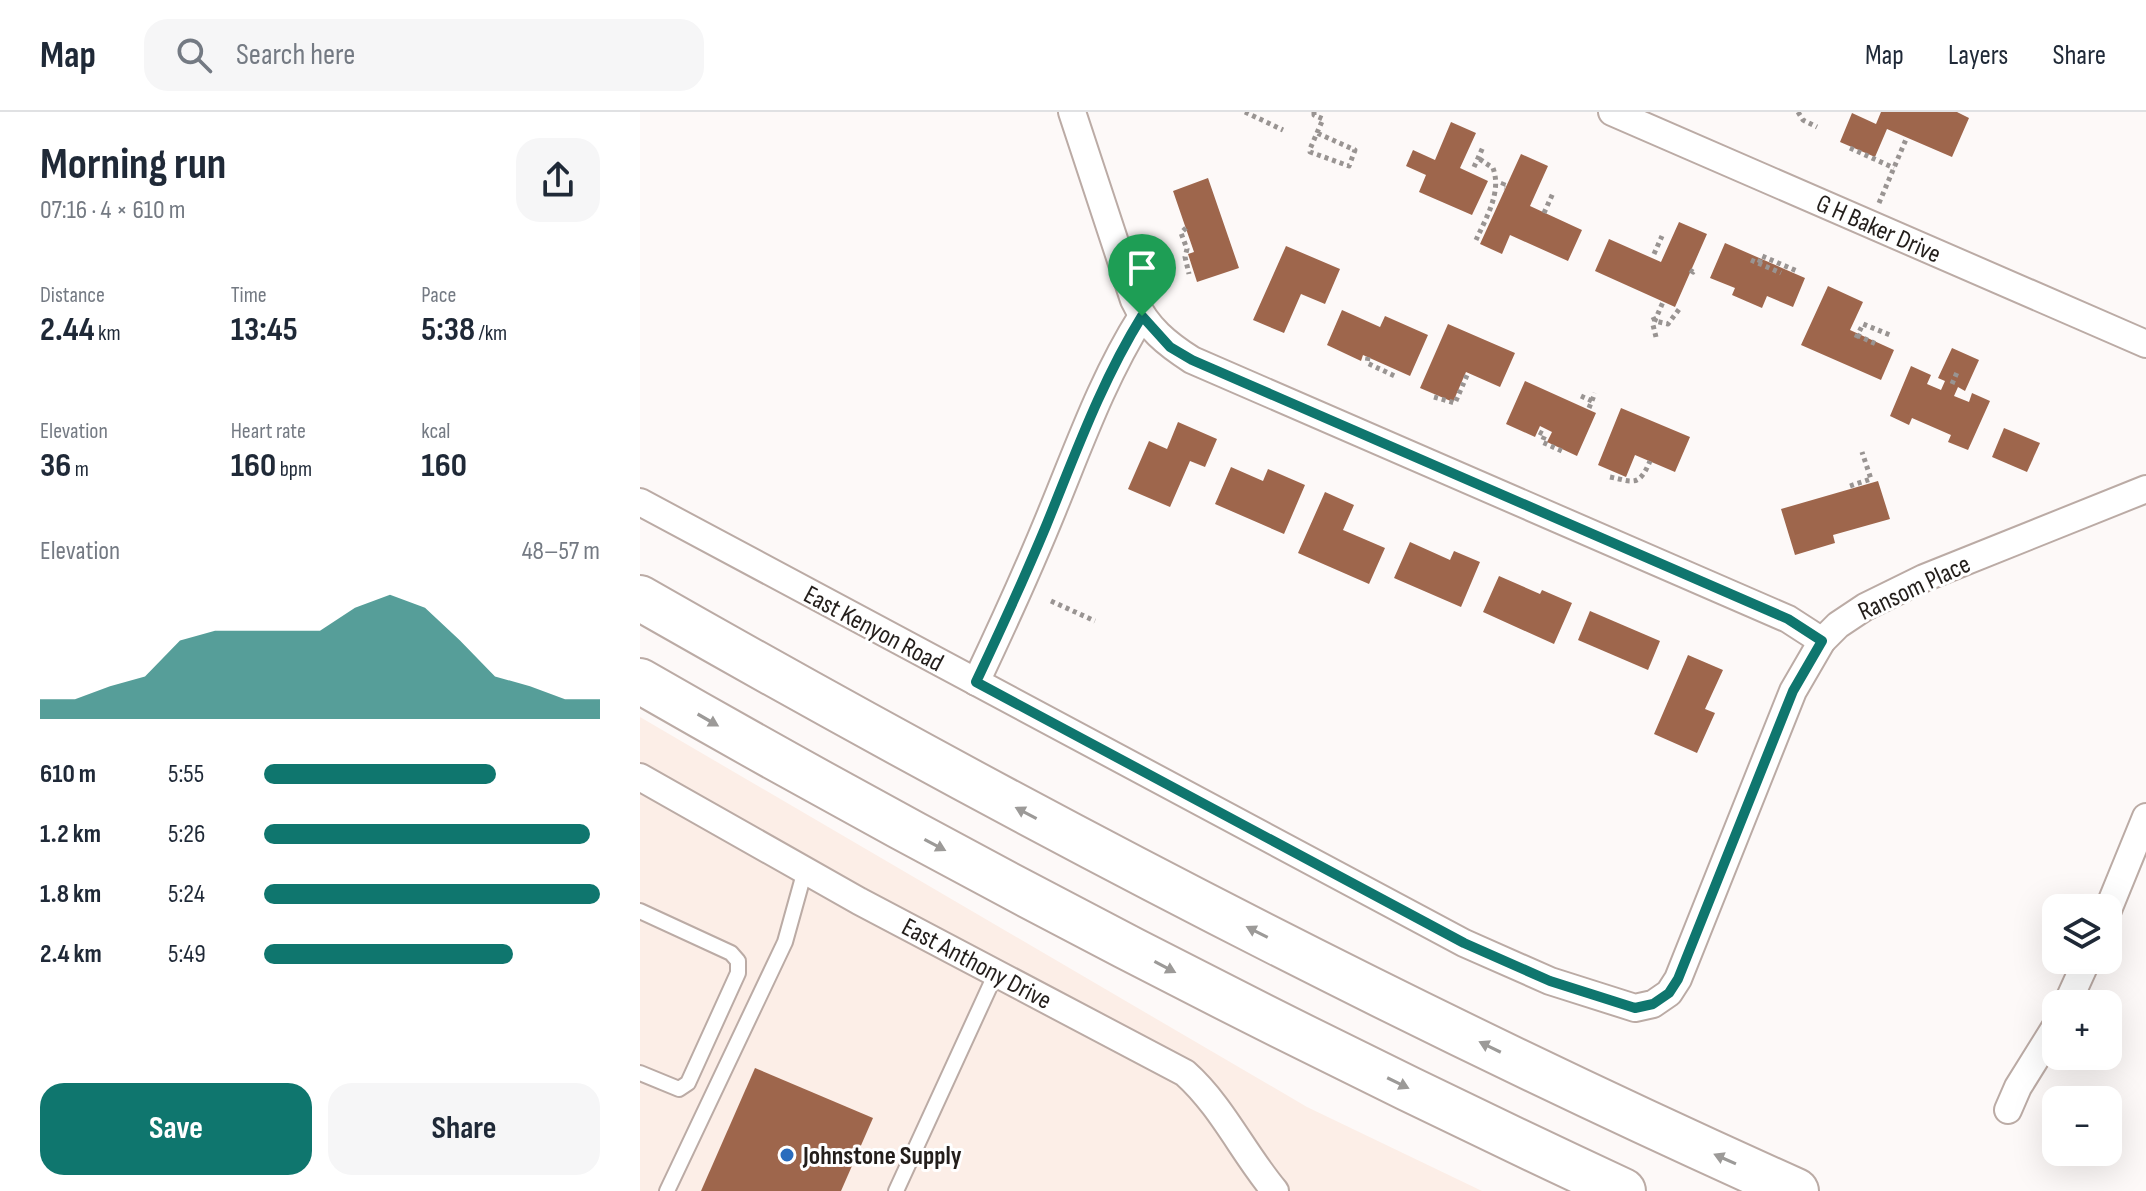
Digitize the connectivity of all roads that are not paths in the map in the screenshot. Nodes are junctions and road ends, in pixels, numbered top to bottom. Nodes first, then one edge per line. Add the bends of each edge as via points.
1 (1072, 112) edge
2 (1612, 112) edge
3 (1142, 316) junction
4 (2146, 344) edge
5 (2146, 489) edge
6 (640, 502) edge
7 (640, 598) edge
8 (1822, 641) junction
9 (640, 681) edge
10 (976, 682) junction
11 (640, 777) edge
12 (2146, 817) edge
13 (805, 870) junction
14 (2115, 894) edge
15 (640, 911) edge
16 (996, 973) junction
17 (1669, 993) joint
18 (2042, 1048) edge
19 (640, 1073) edge
20 (2008, 1110) dead end
21 (667, 1191) edge
22 (896, 1191) edge
23 (1275, 1191) edge
24 (1623, 1191) edge
25 (1796, 1191) edge

1 - 3 street
2 - 4 street, G H Baker Drive
3 - 8 street via 1170,347 1192,360 1788,619
3 - 10 street via 1100,393
5 - 8 street, Ransom Place via 1924,578 1865,607
6 - 10 street, East Kenyon Road
25 -> 7 highway via 1294,951 1040,820
8 - 17 street, Ransom Place via 1793,691 1691,950
9 -> 24 highway via 924,840 1200,985
10 - 17 street, East Kenyon Road via 1464,943 1550,981 1635,1008
11 - 13 street, East Anthony Drive
12 - 14 street
13 - 16 street, East Anthony Drive
13 - 21 lane via 785,942
15 - 19 lane via 731,953 738,973 688,1083 679,1089
16 - 22 lane
16 - 23 street, East Anthony Drive via 1185,1073 1206,1092
18 - 20 street

